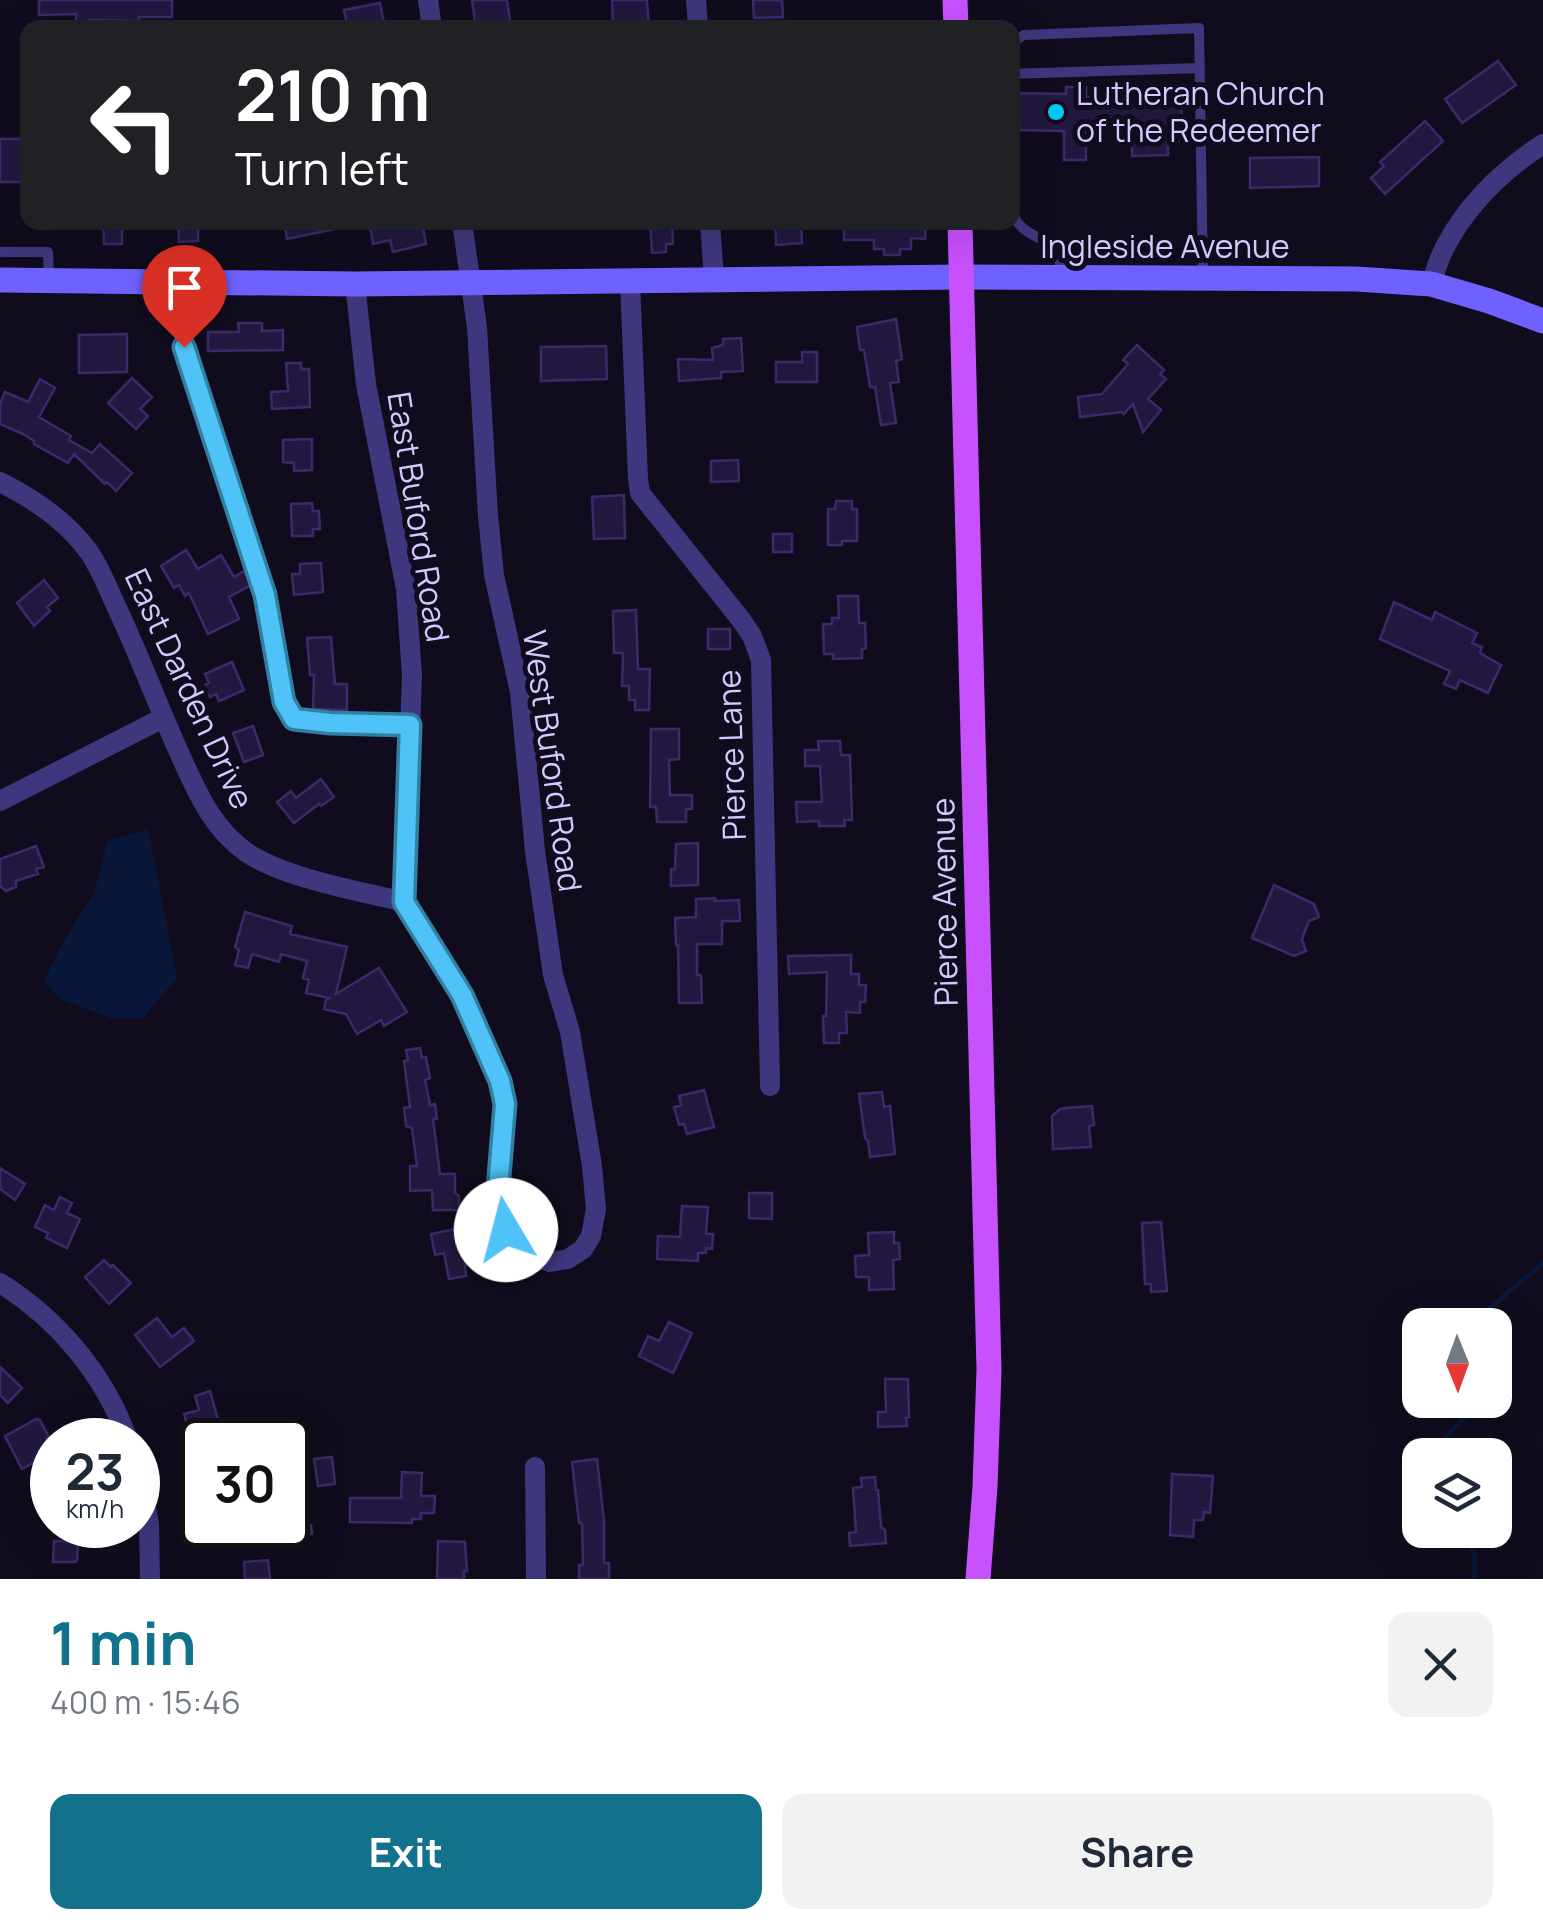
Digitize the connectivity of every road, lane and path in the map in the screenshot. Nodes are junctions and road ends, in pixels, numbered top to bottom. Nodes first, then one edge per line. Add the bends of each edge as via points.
1 (1020, 38) edge
2 (1200, 68) junction
3 (1020, 74) edge
4 (1543, 144) edge
5 (1020, 226) edge
6 (463, 230) edge
7 (711, 230) edge
8 (960, 230) edge
9 (0, 252) edge
10 (961, 278) junction
11 (1060, 279) junction
12 (1203, 279) junction
13 (0, 280) edge
14 (714, 280) junction
15 (49, 281) junction
16 (162, 282) junction
17 (630, 282) junction
18 (472, 283) junction
19 (355, 284) junction
20 (1431, 284) junction
21 (1543, 321) edge
22 (0, 482) edge
23 (163, 718) junction
24 (410, 725) junction
25 (0, 801) edge
26 (404, 902) junction
27 (770, 1086) dead end
28 (0, 1282) edge
29 (117, 1418) edge
30 (535, 1467) dead end
31 (149, 1548) edge
32 (150, 1579) edge
33 (536, 1579) edge
34 (978, 1579) edge

1 - 2 lane via 1200,28
2 - 3 lane
2 - 12 lane
4 - 20 street via 1490,184 1444,248
5 - 11 lane via 1059,253
6 - 18 street, West Buford Road
7 - 14 street
8 - 10 main road, Pierce Avenue
9 - 15 lane via 48,252
10 - 11 street, Ingleside Avenue
10 - 14 street, Ingleside Avenue
10 - 34 main road, Pierce Avenue via 989,1370
11 - 12 street, Ingleside Avenue
12 - 20 street, Ingleside Avenue
13 - 15 street, Ingleside Avenue
14 - 17 street, Ingleside Avenue
15 - 16 street, Ingleside Avenue
16 - 19 street, Ingleside Avenue
16 - 24 lane via 265,595 284,702 294,719
17 - 18 street, Ingleside Avenue
17 - 27 street, Pierce Lane via 640,493 742,621 761,660
18 - 19 street, Ingleside Avenue
18 - 26 street, West Buford Road via 494,575 520,692 553,974 570,1032 592,1166 596,1209 588,1241 568,1259 550,1262 526,1254 506,1230 498,1189 505,1104 500,1081 462,995
19 - 24 street, East Buford Road via 366,384 406,590
20 - 21 street, Ingleside Avenue
22 - 23 street, East Darden Drive via 48,510 88,550
23 - 25 street
23 - 26 street, East Darden Drive via 206,810 248,854 289,872
24 - 26 street, East Buford Road
28 - 29 street via 76,1348
30 - 33 street
31 - 32 street

